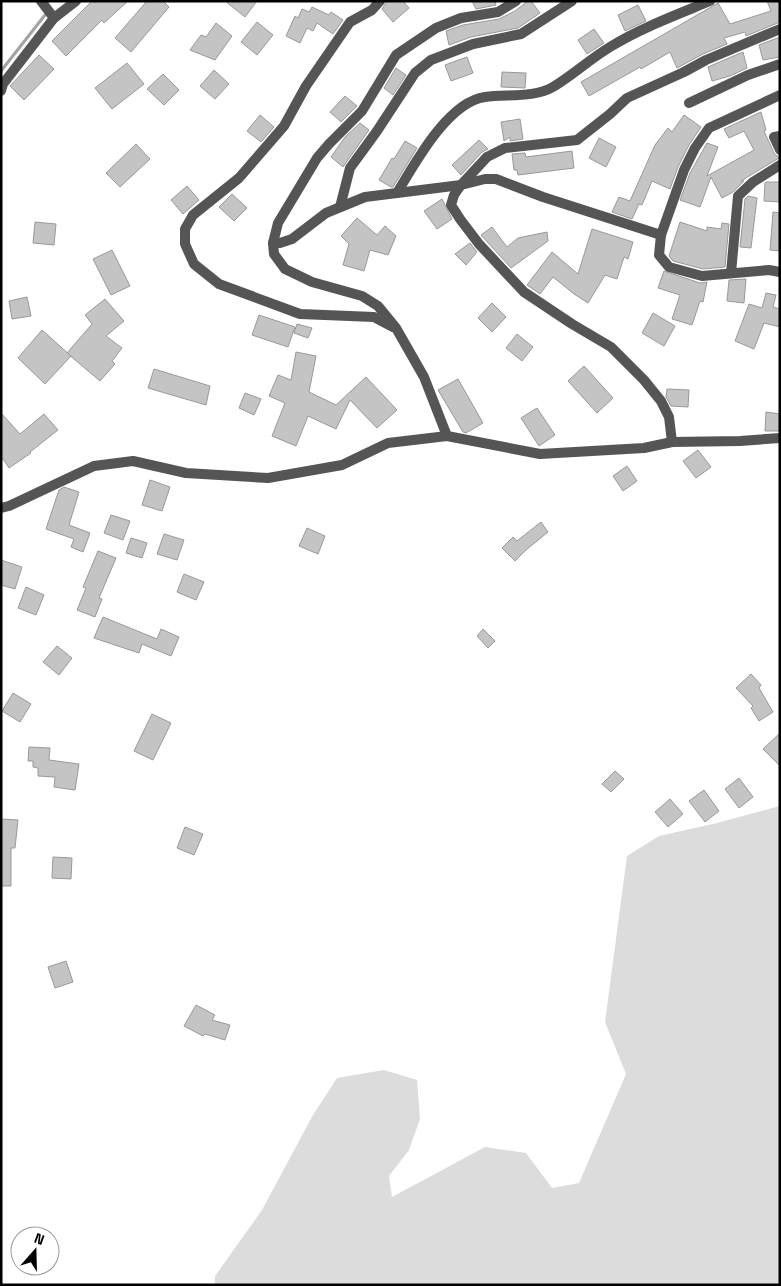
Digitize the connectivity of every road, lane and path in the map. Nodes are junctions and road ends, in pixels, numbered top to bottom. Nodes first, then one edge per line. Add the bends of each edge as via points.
1 (41, 1) edge
2 (76, 1) edge
3 (380, 1) edge
4 (572, 1) edge
5 (710, 1) edge
6 (510, 3) edge
7 (54, 18) junction
8 (780, 29) edge
9 (780, 64) edge
10 (1, 91) edge
11 (780, 95) edge
12 (689, 103) dead end
13 (780, 136) edge
14 (780, 150) edge
15 (780, 165) edge
16 (460, 185) junction
17 (397, 193) junction
18 (340, 207) junction
19 (661, 235) junction
20 (273, 243) junction
21 (780, 272) edge
22 (731, 273) junction
23 (396, 328) junction
24 (447, 436) junction
25 (780, 438) edge
26 (672, 442) junction
27 (1, 508) edge

1 - 7 street
2 - 7 street
3 - 23 street via 372,10 350,22 306,86 284,126 239,178 193,215 185,229 185,244 194,264 219,284 300,314 374,317
4 - 18 street via 521,34 473,44 431,60 415,73 350,168
5 - 17 street via 661,20 609,48 551,88 530,94 483,97 465,105 441,127 420,154
6 - 20 street via 498,12 461,18 436,28 396,55 362,111 317,158 278,223
7 - 10 street
8 - 16 street via 627,98 577,140 505,148 486,158
9 - 12 street
11 - 19 street via 709,128 684,170
13 - 14 street via 774,137
15 - 22 street via 738,196
16 - 17 street
16 - 19 street via 496,179
16 - 26 street via 451,205 479,244 524,292 611,347 644,380 669,417
17 - 18 street via 365,197
18 - 20 street via 326,213 292,239
19 - 22 street via 659,255 669,267 702,276
20 - 23 street via 274,254 285,269 312,282 362,296 378,306
21 - 22 street
23 - 24 street via 424,376
24 - 26 street via 540,454 644,448
24 - 27 street via 388,443 342,465 268,478 186,473 133,461 94,466
25 - 26 street

